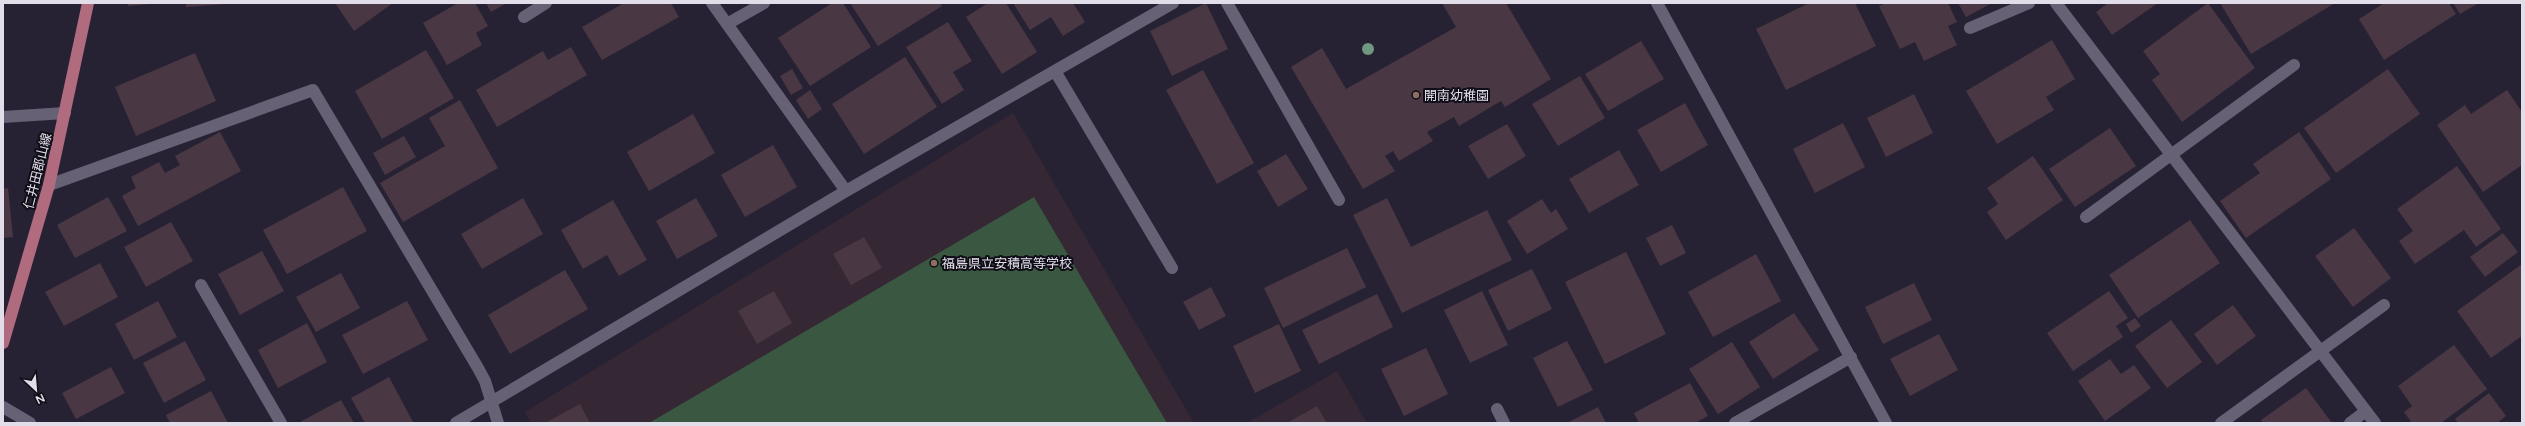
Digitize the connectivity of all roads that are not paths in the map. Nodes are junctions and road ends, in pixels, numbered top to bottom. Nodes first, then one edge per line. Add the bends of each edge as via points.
1 (88, 3) edge
2 (546, 3) edge
3 (712, 3) edge
4 (764, 3) edge
5 (1173, 3) edge
6 (1227, 3) edge
7 (1658, 3) edge
8 (2029, 3) edge
9 (2056, 3) edge
10 (524, 17) dead end
11 (727, 24) junction
12 (1970, 28) dead end
13 (2294, 65) dead end
14 (1055, 71) junction
15 (65, 112) junction
16 (3, 117) edge
17 (2172, 155) junction
18 (49, 185) junction
19 (846, 191) junction
20 (1339, 200) dead end
21 (2086, 217) dead end
22 (1172, 268) dead end
23 (201, 285) dead end
24 (2384, 305) dead end
25 (3, 343) edge
26 (2320, 350) junction
27 (1851, 358) junction
28 (490, 404) junction
29 (3, 407) edge
30 (1497, 410) dead end
31 (2366, 411) junction
32 (30, 423) edge
33 (281, 423) edge
34 (456, 423) edge
35 (498, 423) edge
36 (1504, 423) edge
37 (1735, 423) edge
38 (1886, 423) edge
39 (2222, 423) edge
40 (2350, 423) edge
41 (2375, 423) edge

1 - 15 main road, 仁井田郡山線
2 - 10 street
3 - 11 street
4 - 11 street
5 - 14 street
6 - 20 street
7 - 27 street
8 - 12 street
9 - 17 street
11 - 19 street
13 - 17 street
14 - 19 street
14 - 22 street
15 - 16 street
15 - 18 main road, 仁井田郡山線
17 - 21 street
17 - 26 street
18 - 25 main road, 仁井田郡山線
18 - 28 street via 313,90 478,368 485,381
19 - 28 street
23 - 33 street
24 - 26 street
26 - 31 street
26 - 39 street
27 - 37 street
27 - 38 street
28 - 34 street
28 - 35 street
29 - 32 street
30 - 36 street
31 - 40 street
31 - 41 street

